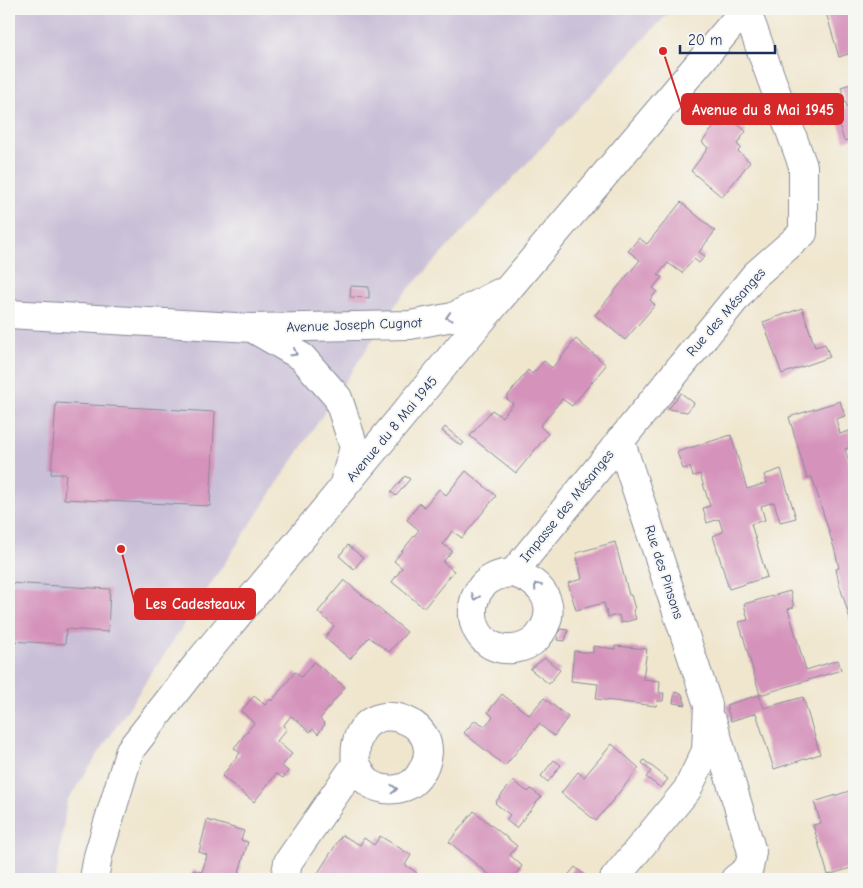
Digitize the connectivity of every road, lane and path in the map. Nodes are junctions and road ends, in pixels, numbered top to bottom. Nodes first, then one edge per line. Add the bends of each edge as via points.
1 (746, 9) edge
2 (509, 288) junction
3 (9, 314) edge
4 (252, 328) junction
5 (620, 440) junction
6 (343, 488) junction
7 (513, 572) dead end
8 (708, 705) junction
9 (356, 764) dead end
10 (94, 879) edge
11 (284, 879) edge
12 (614, 879) edge
13 (735, 879) edge

1 - 2 street, Avenue du 8 Mai 1945
1 - 5 street, Rue des Mésanges via 803,166 803,233 755,275
2 -> 4 street, Avenue Joseph Cugnot via 453,317 410,325
2 - 6 street, Avenue du 8 Mai 1945
3 - 4 street, Avenue Joseph Cugnot
4 -> 6 street, Avenue Joseph Cugnot via 302,357 338,398 354,447
5 - 7 street, Impasse des Mésanges
5 - 8 street, Rue des Pinsons
6 - 10 street, Avenue du 8 Mai 1945 via 130,750
8 - 12 street, Rue des Pinsons via 706,752 687,790
8 - 13 street, Rue des Pinsons via 752,852 749,868
9 - 11 street via 288,862

